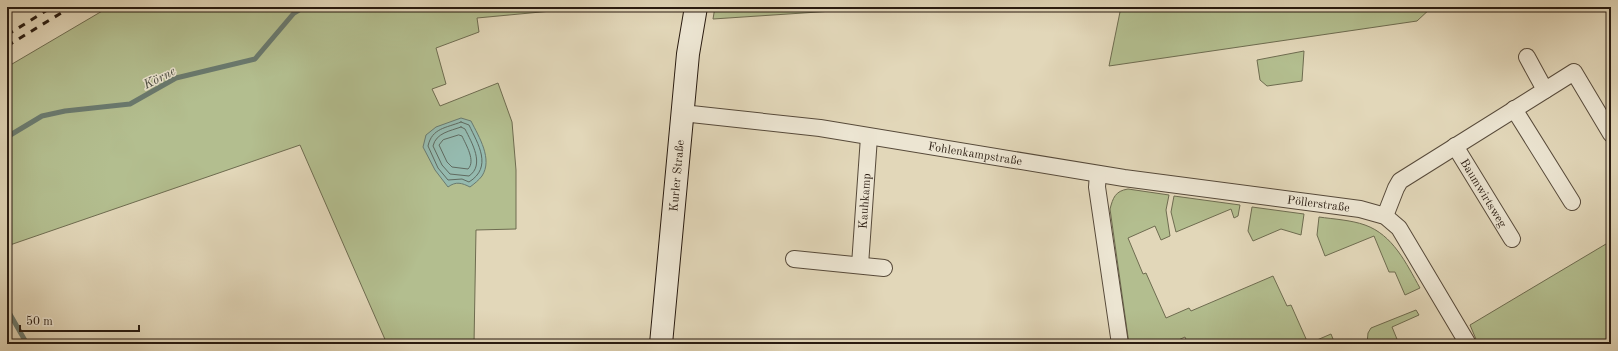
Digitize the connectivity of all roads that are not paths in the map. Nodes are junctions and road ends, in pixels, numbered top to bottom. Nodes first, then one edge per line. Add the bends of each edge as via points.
1 (696, 7) edge
2 (1527, 57) dead end
3 (1546, 90) junction
4 (1514, 109) junction
5 (682, 113) junction
6 (1611, 134) edge
7 (869, 137) junction
8 (1455, 146) junction
9 (1098, 174) junction
10 (1572, 202) dead end
11 (1385, 216) junction
12 (1512, 239) dead end
13 (794, 259) dead end
14 (860, 265) junction
15 (884, 268) dead end
16 (660, 344) edge
17 (1120, 344) edge
18 (1468, 344) edge

1 - 5 main road, Kurler Straße
2 - 3 street
3 - 4 street, Baumwirtsweg
3 - 6 street, Baumwirtsweg via 1574,72
4 - 8 street, Baumwirtsweg
4 - 10 street
5 - 7 street, Fohlenkampstraße via 820,128
5 - 16 main road, Kurler Straße
7 - 9 street, Fohlenkampstraße
7 - 14 street, Kauhkamp
8 - 11 street, Baumwirtsweg via 1400,181
8 - 12 street, Baumwirtsweg
9 - 11 street, Pöllerstraße via 1360,209
9 - 17 street via 1097,187
11 - 18 street, Pöllerstraße via 1399,228
13 - 14 street
14 - 15 street

